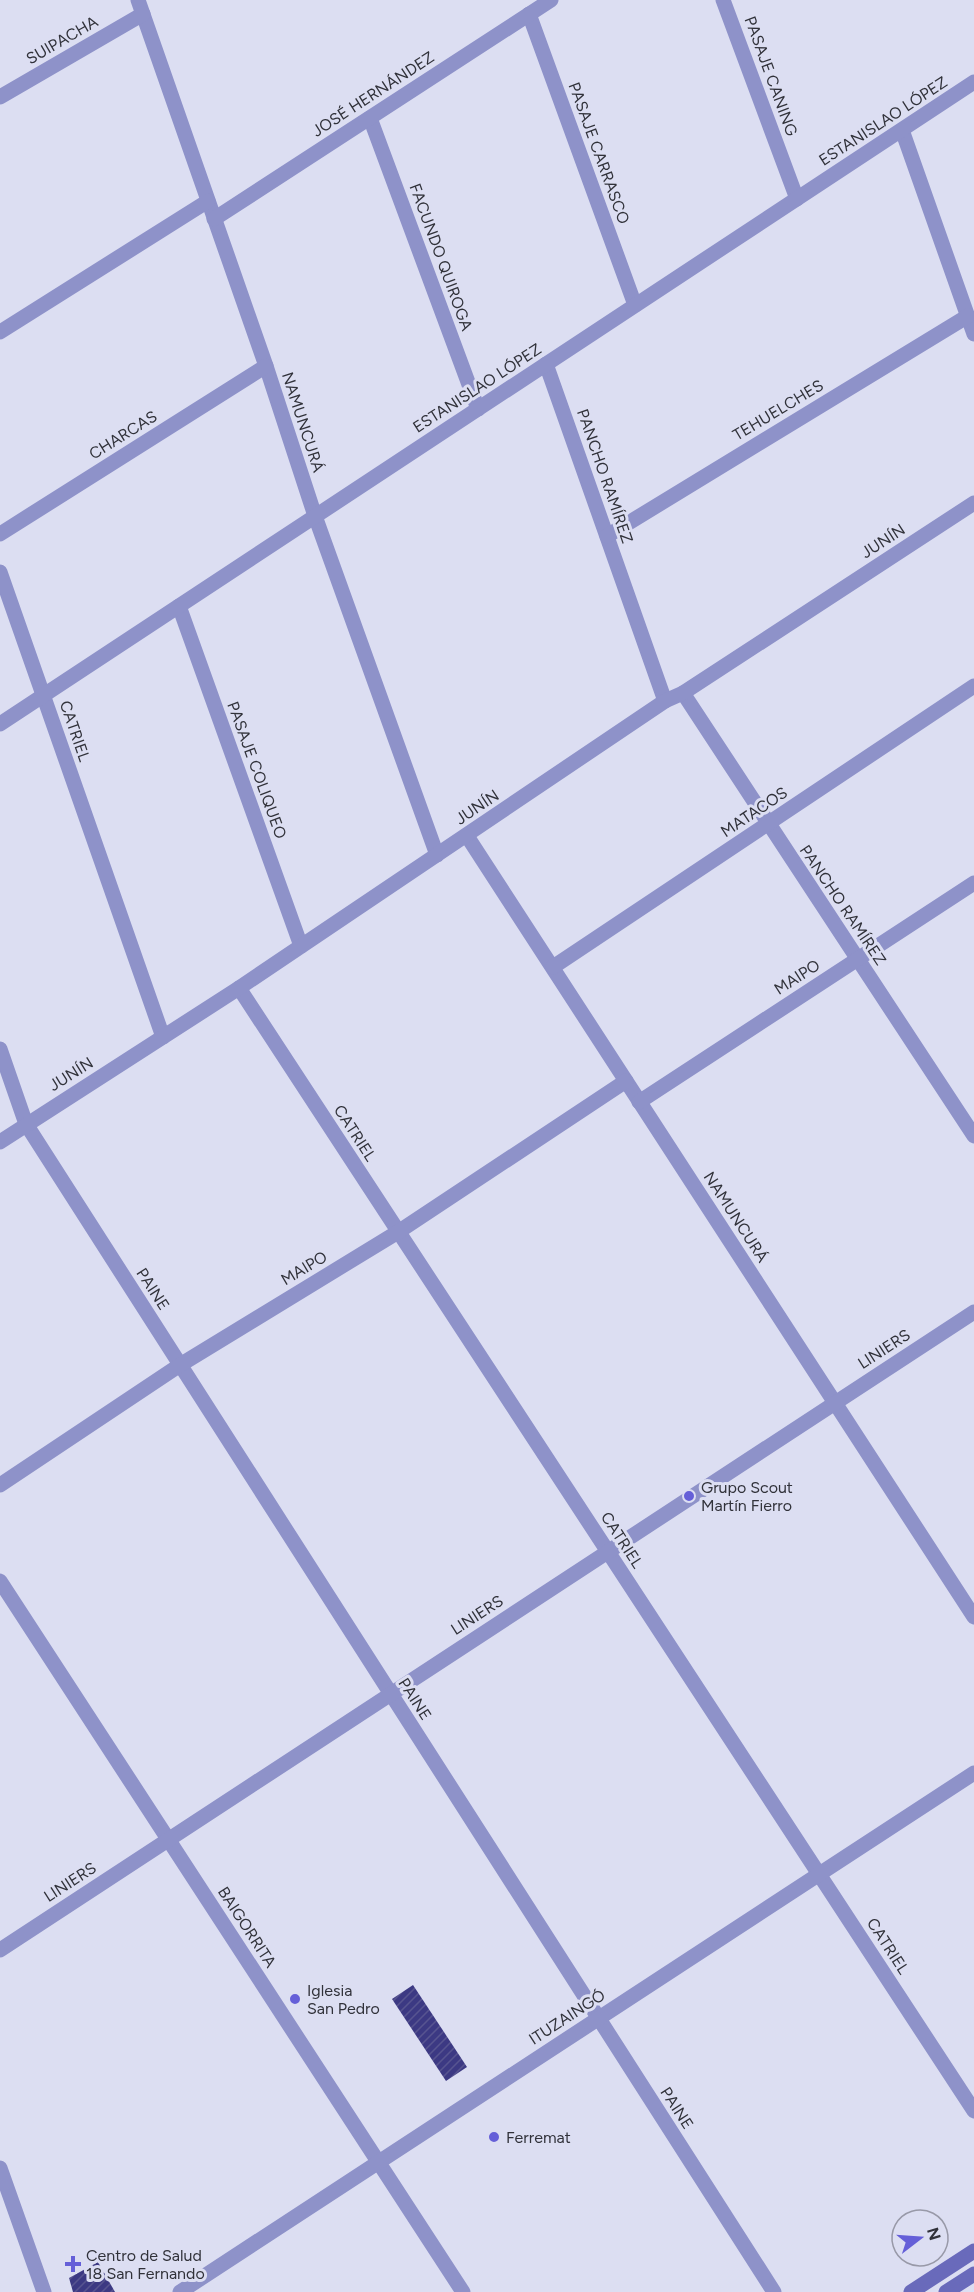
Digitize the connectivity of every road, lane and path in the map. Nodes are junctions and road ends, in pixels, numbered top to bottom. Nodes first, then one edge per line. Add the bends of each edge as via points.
1 (551, 0) edge
2 (723, 0) edge
3 (140, 7) edge
4 (529, 14) junction
5 (974, 82) edge
6 (0, 97) edge
7 (370, 118) junction
8 (902, 130) junction
9 (797, 199) junction
10 (208, 201) junction
11 (214, 219) junction
12 (635, 305) junction
13 (968, 315) junction
14 (0, 332) edge
15 (974, 334) edge
16 (546, 364) junction
17 (266, 366) junction
18 (477, 410) junction
19 (974, 503) edge
20 (315, 516) junction
21 (0, 534) edge
22 (607, 536) junction
23 (0, 572) edge
24 (179, 606) junction
25 (974, 686) edge
26 (684, 693) junction
27 (43, 696) junction
28 (665, 701) junction
29 (0, 724) edge
30 (769, 824) junction
31 (467, 836) junction
32 (437, 855) junction
33 (974, 883) edge
34 (301, 946) junction
35 (858, 959) junction
36 (553, 967) junction
37 (239, 988) junction
38 (163, 1037) junction
39 (0, 1049) edge
40 (626, 1081) junction
41 (639, 1102) junction
42 (26, 1124) junction
43 (974, 1136) edge
44 (0, 1142) edge
45 (398, 1232) junction
46 (974, 1312) edge
47 (180, 1365) junction
48 (835, 1403) junction
49 (0, 1485) edge
50 (608, 1551) junction
51 (0, 1581) edge
52 (974, 1617) edge
53 (390, 1694) junction
54 (974, 1773) edge
55 (168, 1839) junction
56 (819, 1875) junction
57 (0, 1950) edge
58 (598, 2019) junction
59 (974, 2111) edge
60 (378, 2163) junction
61 (0, 2168) edge
62 (974, 2251) edge
63 (974, 2274) edge
64 (44, 2292) edge
65 (180, 2292) edge
66 (463, 2292) edge
67 (774, 2292) edge
68 (911, 2292) edge
69 (946, 2292) edge

1 - 4 street, JOSÉ HERNÁNDEZ
2 - 9 street, PASAJE CANING
3 - 6 street, SUIPACHA
3 - 10 street, NAMUNCURÁ
4 - 7 street, JOSÉ HERNÁNDEZ
4 - 12 street, PASAJE CARRASCO
5 - 8 street, ESTANISLAO LÓPEZ
7 - 11 street, JOSÉ HERNÁNDEZ
7 - 18 street, FACUNDO QUIROGA
8 - 9 street, ESTANISLAO LÓPEZ
8 - 13 street
9 - 12 street, ESTANISLAO LÓPEZ
10 - 11 street, NAMUNCURÁ
10 - 14 street
11 - 17 street, NAMUNCURÁ
12 - 16 street, ESTANISLAO LÓPEZ
13 - 15 street
13 - 22 street, TEHUELCHES
16 - 18 street, ESTANISLAO LÓPEZ
16 - 22 street, PANCHO RAMÍREZ
17 - 20 street, NAMUNCURÁ
17 - 21 street, CHARCAS
18 - 20 street, ESTANISLAO LÓPEZ
19 - 26 street, JUNÍN
20 - 24 street, ESTANISLAO LÓPEZ
20 - 32 street, NAMUNCURÁ
22 - 28 street, PANCHO RAMÍREZ
23 - 27 street, CATRIEL
24 - 27 street, ESTANISLAO LÓPEZ
24 - 34 street, PASAJE COLIQUEO
25 - 30 street, MATACOS
26 - 28 street, JUNÍN
26 - 30 street, PANCHO RAMÍREZ
27 - 29 street, ESTANISLAO LÓPEZ
27 - 38 street, CATRIEL
28 - 31 street, JUNÍN
30 - 35 street, PANCHO RAMÍREZ
30 - 36 street, MATACOS
31 - 32 street, JUNÍN
31 - 36 street, NAMUNCURÁ
32 - 34 street, JUNÍN
33 - 35 street, MAIPO
34 - 37 street, JUNÍN
35 - 41 street, MAIPO
35 - 43 street, PANCHO RAMÍREZ
36 - 40 street, NAMUNCURÁ
37 - 38 street, JUNÍN
37 - 45 street, CATRIEL
38 - 42 street, JUNÍN
39 - 42 street, PAINE
40 - 41 street, NAMUNCURÁ
40 - 45 street, MAIPO
41 - 48 street, NAMUNCURÁ
42 - 44 street, JUNÍN
42 - 47 street, PAINE
45 - 47 street, MAIPO
45 - 50 street, CATRIEL
46 - 48 street, LINIERS
47 - 49 street, MAIPO
47 - 53 street, PAINE
48 - 50 street, LINIERS
48 - 52 street, NAMUNCURÁ
50 - 53 street, LINIERS
50 - 56 street, CATRIEL
51 - 55 street, BAIGORRITA
53 - 55 street, LINIERS
53 - 58 street, PAINE
54 - 56 street, ITUZAINGÓ
55 - 57 street, LINIERS
55 - 60 street, BAIGORRITA
56 - 58 street, ITUZAINGÓ
56 - 59 street, CATRIEL
58 - 60 street, ITUZAINGÓ
58 - 67 street, PAINE
60 - 65 street, ITUZAINGÓ
60 - 66 street, BAIGORRITA
61 - 64 street
62 - 68 main road
63 - 69 main road

